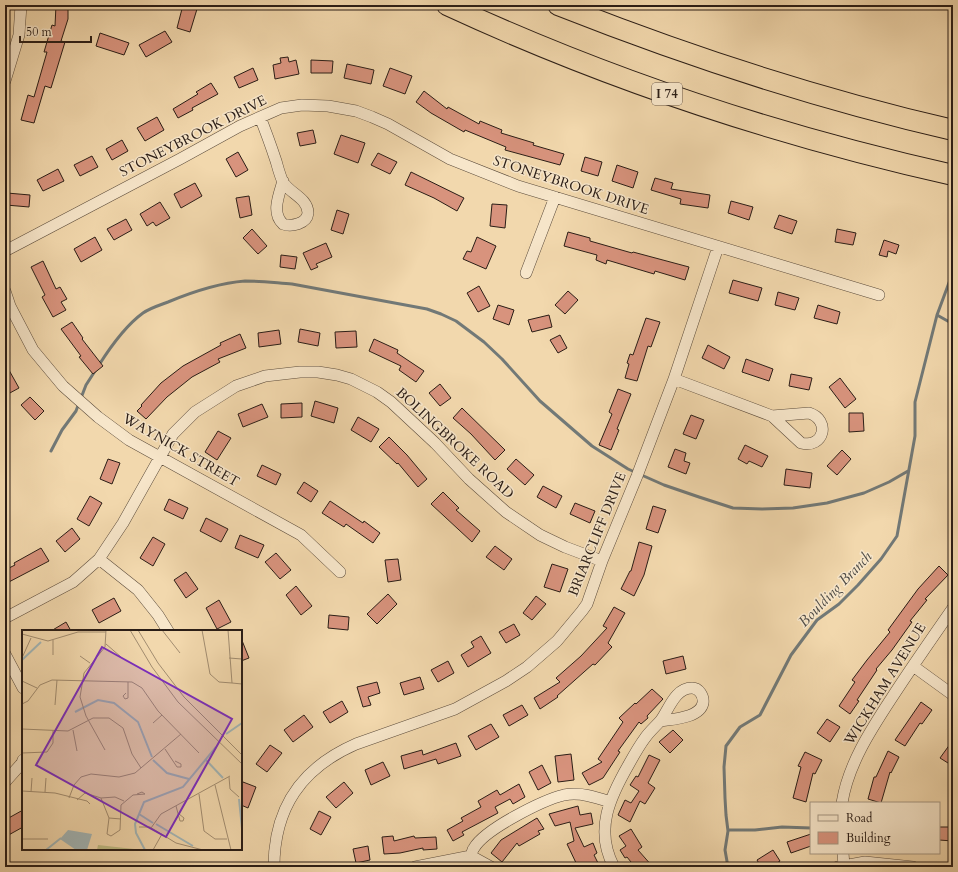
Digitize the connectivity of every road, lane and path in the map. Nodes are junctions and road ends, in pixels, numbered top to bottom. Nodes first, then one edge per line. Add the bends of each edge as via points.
1 (21, 5) edge
2 (447, 5) edge
3 (558, 5) edge
4 (5, 81) edge
5 (260, 117) junction
6 (953, 130) edge
7 (953, 175) edge
8 (283, 182) dead end
9 (554, 197) junction
10 (718, 247) junction
11 (5, 250) edge
12 (526, 273) dead end
13 (5, 291) edge
14 (879, 295) dead end
15 (674, 379) junction
16 (772, 416) dead end
17 (159, 457) junction
18 (99, 558) junction
19 (602, 561) junction
20 (340, 572) dead end
21 (953, 608) edge
22 (5, 618) edge
23 (167, 630) edge
24 (5, 654) edge
25 (913, 666) junction
26 (22, 686) edge
27 (953, 695) edge
28 (661, 721) dead end
29 (22, 764) edge
30 (5, 782) edge
31 (610, 802) junction
32 (842, 802) edge
33 (843, 854) edge
34 (471, 856) junction
35 (841, 866) edge
36 (274, 867) edge
37 (415, 867) edge
38 (491, 867) edge
39 (614, 867) edge
40 (913, 867) edge

1 - 4 street via 19,35
2 - 7 highway, I 74 via 603,71 735,117 870,155
3 - 6 highway via 748,74
5 - 8 street
5 - 9 street, STONEYBROOK DRIVE via 281,108 302,106 328,106 356,111 388,124 450,159 518,186
5 - 11 street, STONEYBROOK DRIVE
9 - 10 street, STONEYBROOK DRIVE
9 - 12 street
10 - 14 street, STONEYBROOK DRIVE
10 - 15 street, BRIARCLIFF DRIVE
13 - 17 street, WAYNICK STREET via 33,350 63,386 129,440
15 - 16 street
15 - 19 street, BRIARCLIFF DRIVE
17 - 18 street, BOLINGBROKE ROAD via 123,523
17 - 19 street, BOLINGBROKE ROAD via 173,434 195,412 236,386 265,376 300,372 337,375 364,385 391,402 435,443 469,480 506,512 540,535
17 - 20 street, WAYNICK STREET via 301,536
18 - 22 street, BOLINGBROKE ROAD via 74,582
18 - 23 street via 138,590
19 - 36 street, BRIARCLIFF DRIVE via 587,604 557,641 527,667 455,709 356,744 318,765 297,788 282,817 276,838
21 - 25 street, WICKHAM AVENUE
24 - 26 street
25 - 27 street
25 - 32 street, WICKHAM AVENUE via 857,756 844,787
28 - 31 street via 643,740
29 - 30 street
31 - 34 street via 581,794 564,795 526,811 488,833 473,848
31 - 39 street via 604,841
33 - 35 street
34 - 37 street
34 - 38 street
35 - 40 street via 865,862

